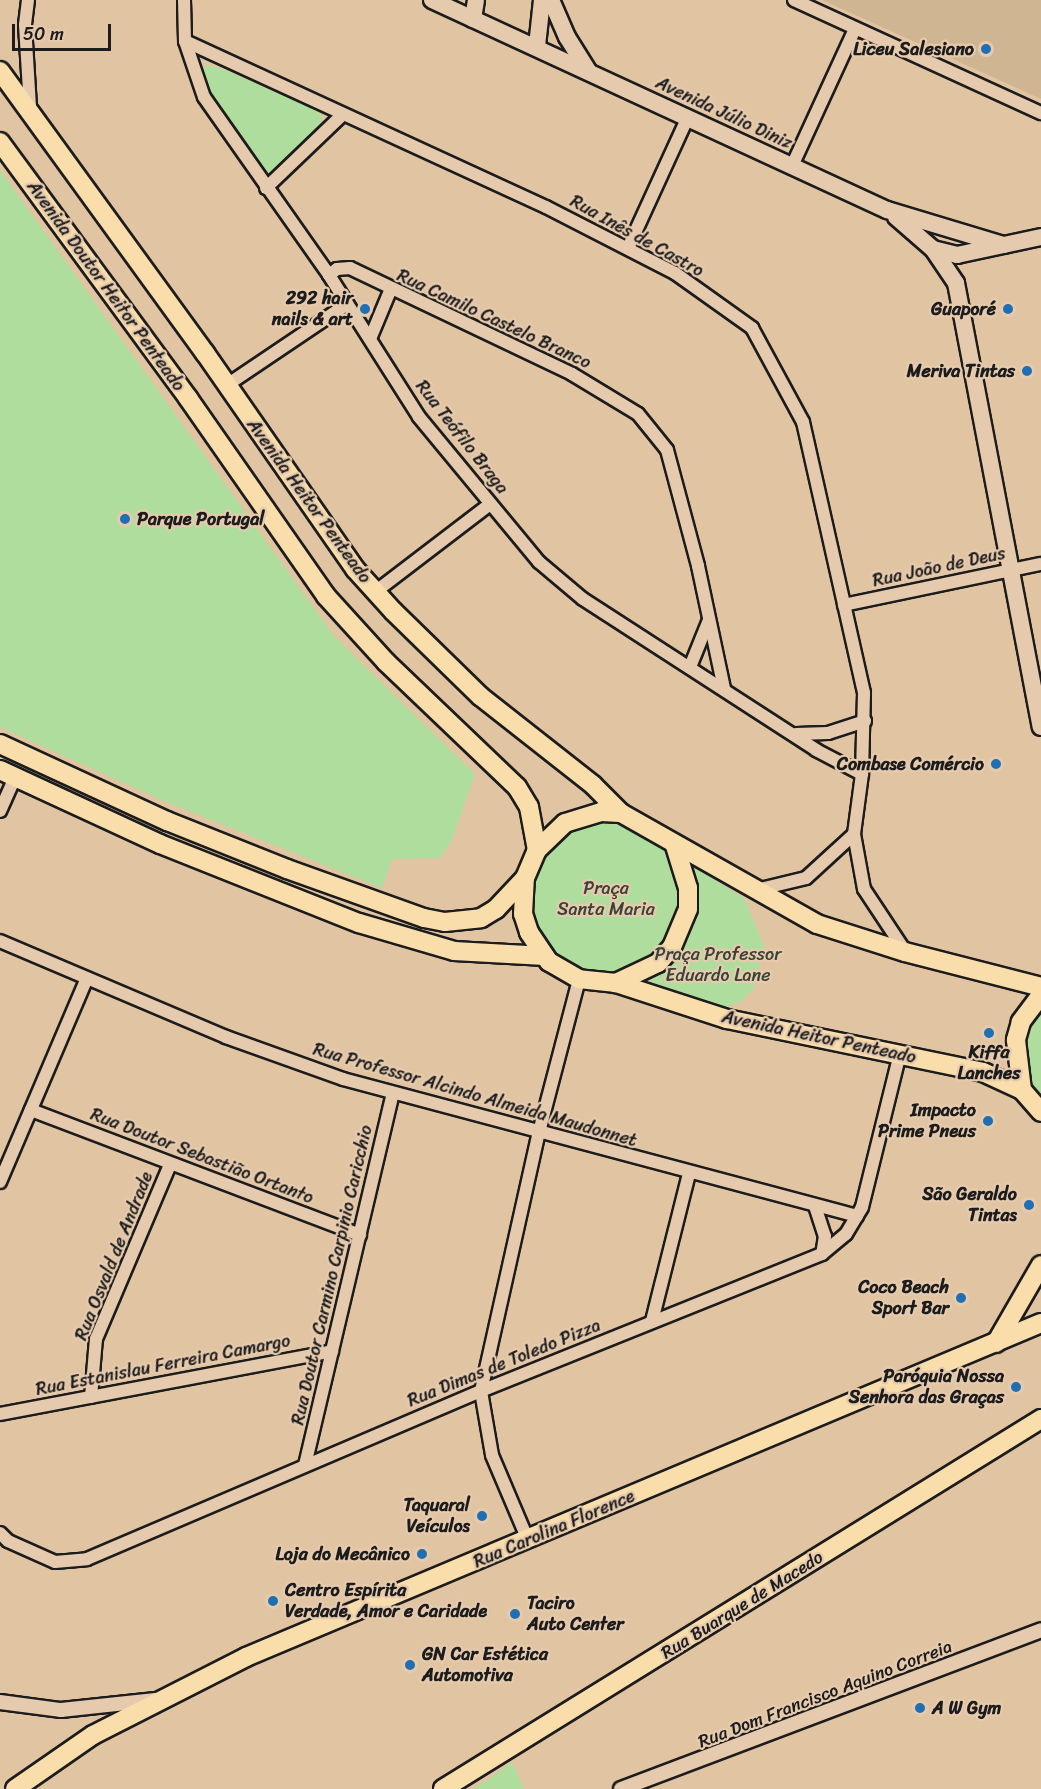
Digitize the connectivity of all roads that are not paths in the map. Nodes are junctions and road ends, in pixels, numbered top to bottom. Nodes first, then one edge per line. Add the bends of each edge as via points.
1 (28, 0) edge
2 (184, 0) edge
3 (432, 0) edge
4 (476, 0) edge
5 (542, 0) edge
6 (551, 0) edge
7 (794, 0) edge
8 (473, 18) junction
9 (855, 29) junction
10 (185, 41) junction
11 (537, 46) junction
12 (0, 71) edge
13 (589, 71) junction
14 (1041, 113) edge
15 (342, 115) junction
16 (688, 117) junction
17 (39, 124) junction
18 (0, 142) edge
19 (792, 166) junction
20 (266, 188) junction
21 (887, 210) junction
22 (1041, 237) edge
23 (1004, 245) junction
24 (628, 248) junction
25 (933, 249) junction
26 (983, 251) junction
27 (328, 275) junction
28 (956, 283) junction
29 (390, 291) junction
30 (347, 304) junction
31 (370, 339) junction
32 (227, 385) junction
33 (490, 504) junction
34 (1041, 564) edge
35 (1011, 570) junction
36 (375, 592) junction
37 (844, 605) junction
38 (709, 619) junction
39 (690, 667) junction
40 (724, 688) junction
41 (865, 721) junction
42 (1041, 727) edge
43 (796, 734) junction
44 (0, 744) edge
45 (8, 773) edge
46 (862, 774) junction
47 (0, 811) edge
48 (621, 813) junction
49 (854, 834) junction
50 (675, 846) junction
51 (537, 850) junction
52 (525, 878) junction
53 (756, 890) junction
54 (0, 941) edge
55 (905, 952) junction
56 (545, 956) junction
57 (579, 979) junction
58 (86, 980) junction
59 (616, 983) junction
60 (1041, 987) edge
61 (1041, 995) edge
62 (900, 1054) junction
63 (1022, 1090) junction
64 (393, 1093) junction
65 (31, 1110) junction
66 (1041, 1112) edge
67 (539, 1132) junction
68 (170, 1165) junction
69 (689, 1174) junction
70 (0, 1182) edge
71 (815, 1206) junction
72 (857, 1216) junction
73 (360, 1235) junction
74 (822, 1254) junction
75 (1041, 1265) edge
76 (652, 1322) junction
77 (1041, 1323) edge
78 (996, 1343) junction
79 (332, 1351) junction
80 (481, 1391) junction
81 (91, 1397) junction
82 (0, 1414) edge
83 (1041, 1419) edge
84 (305, 1465) junction
85 (0, 1533) edge
86 (528, 1540) junction
87 (1041, 1630) edge
88 (163, 1699) junction
89 (0, 1702) edge
90 (15, 1789) edge
91 (443, 1789) edge
92 (621, 1789) edge

1 - 17 street via 24,25 27,104
2 - 10 street, Rua Teófilo Braga
3 - 8 main road, Avenida Júlio Diniz
4 - 8 main road
5 - 11 main road
6 - 13 main road via 567,37
7 - 9 street
8 - 11 main road, Avenida Júlio Diniz
9 - 14 street
9 - 19 street
10 - 15 street, Rua Inês de Castro
10 - 20 street, Rua Teófilo Braga via 204,97
11 - 13 main road, Avenida Júlio Diniz
12 - 17 main road
13 - 16 main road, Avenida Júlio Diniz
15 - 20 street
15 - 24 street, Rua Inês de Castro
16 - 19 main road, Avenida Júlio Diniz
16 - 24 street
17 - 32 main road, Avenida Heitor Penteado
18 - 51 main road, Avenida Doutor Heitor Penteado via 210,431 307,573 345,620 517,787 528,807
19 - 21 main road, Avenida Júlio Diniz
20 - 27 street, Rua Teófilo Braga
21 - 23 main road, Avenida Júlio Diniz
21 - 25 main road
22 - 23 main road
23 - 26 main road
24 - 37 street, Rua Inês de Castro via 675,273 752,328 803,422
25 - 26 main road via 957,255
25 - 28 main road
26 - 28 main road via 966,263
27 - 29 street, Rua Camilo Castelo Branco via 350,268
27 - 30 street, Rua Teófilo Braga
28 - 35 main road
29 - 31 street
29 - 38 street, Rua Camilo Castelo Branco via 572,374 638,414 667,450
30 - 31 street, Rua Teófilo Braga
30 - 32 street
31 - 33 street, Rua Teófilo Braga via 419,417
32 - 36 main road, Avenida Heitor Penteado via 332,539
33 - 36 street
33 - 39 street, Rua Teófilo Braga via 539,562 583,599
34 - 35 street, Rua João de Deus
35 - 37 street, Rua João de Deus
35 - 42 main road
36 - 48 main road, Avenida Heitor Penteado via 480,696 593,785
37 - 41 street, Rua Inês de Castro via 864,693
38 - 39 street
38 - 40 street, Rua Camilo Castelo Branco
39 - 40 street, Rua Teófilo Braga
40 - 43 street, Rua Teófilo Braga
41 - 43 street via 828,733
41 - 46 street, Rua Inês de Castro
43 - 46 street, Rua Teófilo Braga via 816,750
44 - 52 main road via 167,821 424,918 445,922 481,918 496,909
45 - 47 street
45 - 56 main road via 160,844 358,923 454,951
46 - 49 street, Rua Inês de Castro
48 - 50 main road via 640,821
48 - 51 main road via 601,812 574,820 549,835
49 - 53 street via 806,878
49 - 55 street, Rua Inês de Castro via 864,890
50 - 53 main road
50 - 59 main road via 688,888 682,929 658,963
51 - 52 main road
52 - 56 main road via 523,914 529,932
53 - 55 main road via 817,924
54 - 58 street, Rua Professor Alcindo Almeida Maudonnet
55 - 60 main road
56 - 57 main road via 563,973
57 - 59 main road
57 - 67 street
58 - 64 street, Rua Professor Alcindo Almeida Maudonnet via 226,1037
58 - 65 street
59 - 62 main road, Avenida Heitor Penteado via 727,1019
61 - 63 main road via 1021,1022 1016,1040
62 - 63 main road, Avenida Heitor Penteado via 983,1072
62 - 72 street, Rua Dimas de Toledo Pizza via 866,1196
63 - 66 main road
64 - 67 street, Rua Professor Alcindo Almeida Maudonnet
64 - 73 street, Rua Doutor Carmino Carpinio Caricchio
65 - 68 street, Rua Doutor Sebastião Ortanto
65 - 70 street
67 - 69 street, Rua Professor Alcindo Almeida Maudonnet
67 - 80 street
68 - 73 street, Rua Doutor Sebastião Ortanto
68 - 81 street, Rua Osvald de Andrade via 96,1339
69 - 71 street, Rua Professor Alcindo Almeida Maudonnet
69 - 76 street
71 - 72 street, Rua Professor Alcindo Almeida Maudonnet
71 - 74 street via 825,1230
72 - 74 street, Rua Dimas de Toledo Pizza via 846,1234
73 - 79 street, Rua Doutor Carmino Carpinio Caricchio
74 - 76 street, Rua Dimas de Toledo Pizza
75 - 78 main road
76 - 80 street, Rua Dimas de Toledo Pizza
77 - 78 main road, Rua Carolina Florence
78 - 86 main road, Rua Carolina Florence
79 - 81 street, Rua Estanislau Ferreira Camargo
79 - 84 street, Rua Doutor Carmino Carpinio Caricchio
80 - 84 street, Rua Dimas de Toledo Pizza
80 - 86 street via 492,1455
81 - 82 street, Rua Estanislau Ferreira Camargo
83 - 91 main road, Rua Buarque de Macedo
84 - 85 street, Rua Dimas de Toledo Pizza via 87,1559 55,1562 8,1541
86 - 88 main road, Rua Carolina Florence via 246,1657
87 - 92 street, Rua Dom Francisco Aquino Correia via 1018,1642
88 - 89 street via 61,1710
88 - 90 main road, Rua Carolina Florence via 93,1735

